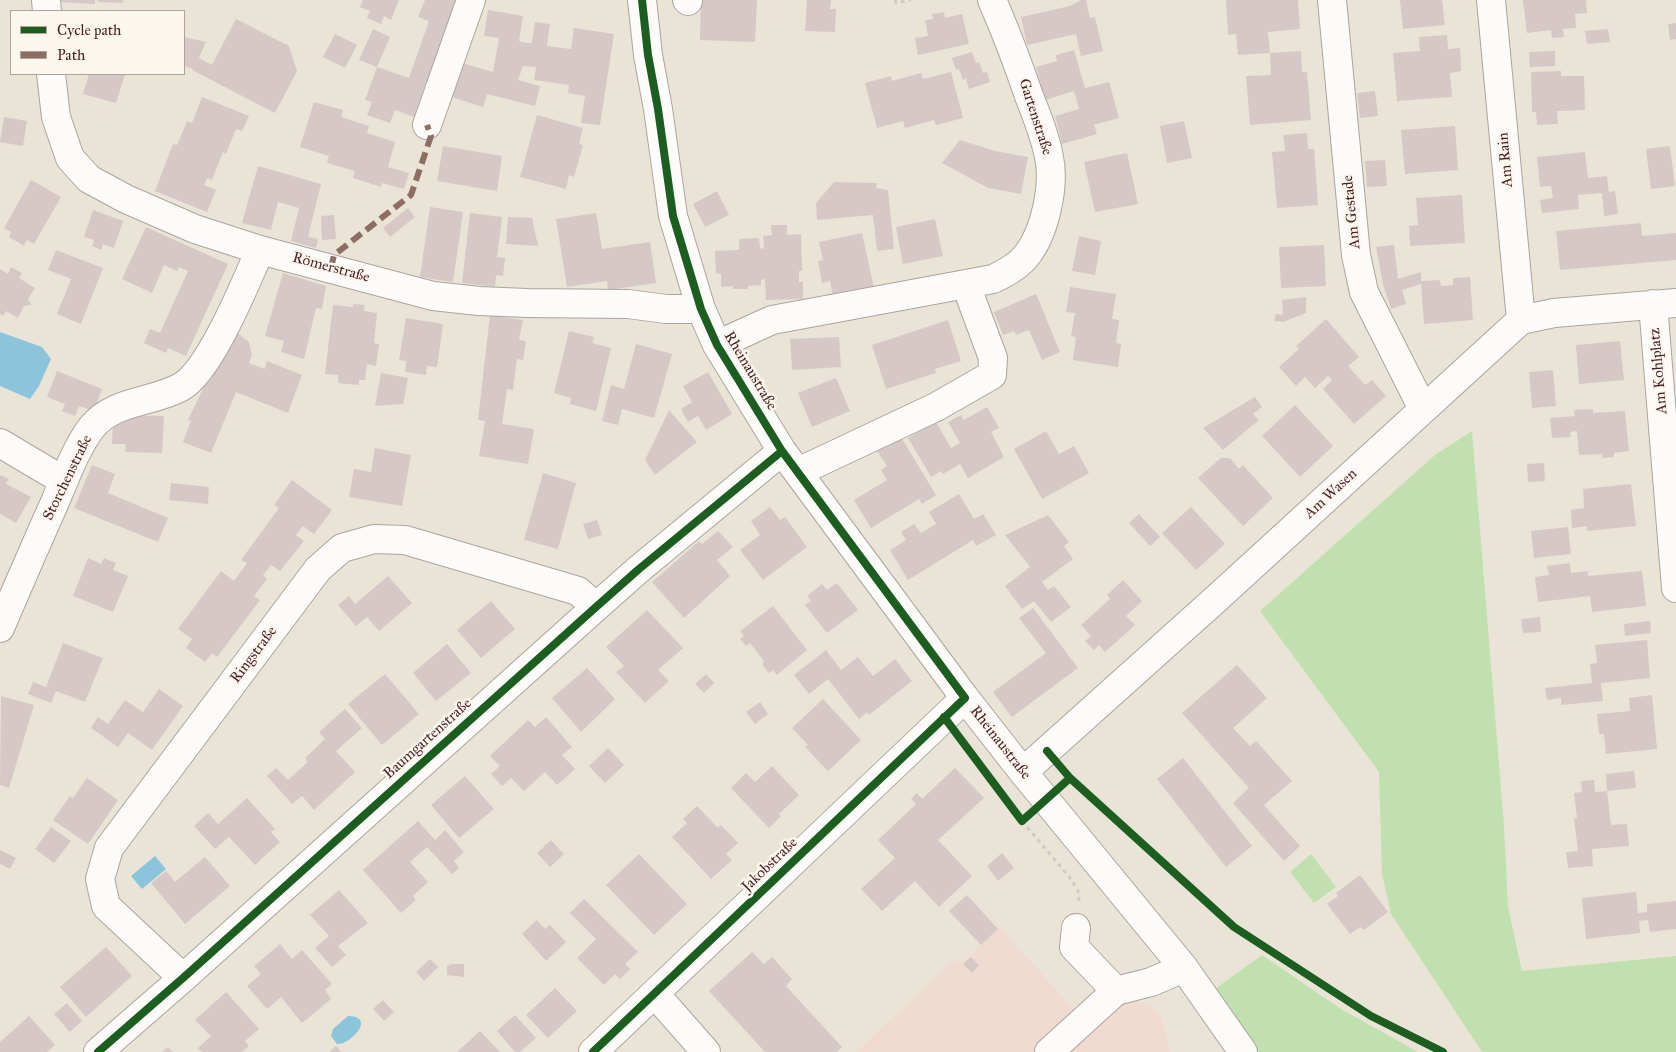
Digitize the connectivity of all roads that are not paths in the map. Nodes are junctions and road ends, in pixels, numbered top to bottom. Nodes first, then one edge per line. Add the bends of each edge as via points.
1 (471, 0) edge
2 (642, 0) edge
3 (992, 0) edge
4 (1332, 0) edge
5 (1491, 0) edge
6 (52, 75) edge
7 (427, 125) dead end
8 (260, 250) junction
9 (966, 285) junction
10 (1665, 304) edge
11 (701, 309) junction
12 (1521, 320) junction
13 (717, 345) junction
14 (1423, 409) junction
15 (0, 443) edge
16 (790, 461) junction
17 (64, 481) junction
18 (1676, 588) edge
19 (596, 607) junction
20 (0, 628) edge
21 (965, 698) junction
22 (1023, 772) junction
23 (1076, 928) road end
24 (1184, 968) junction
25 (183, 978) junction
26 (1116, 990) junction
27 (655, 994) junction
28 (98, 1052) edge
29 (593, 1052) edge
30 (706, 1052) edge
31 (1049, 1052) edge
32 (1243, 1052) edge

1 - 7 street
2 - 11 street, Rheinaustraße via 673,216
3 - 9 street, Gartenstraße via 1040,126 1050,159 1050,180 1040,234 1027,256 994,279
4 - 14 street, Am Gestade via 1358,264 1364,292
5 - 12 street, Am Rain
6 - 8 street, Römerstraße via 56,117 70,158 89,179 195,229
8 - 11 street, Römerstraße via 433,296 478,301
8 - 17 street, Storchenstraße via 240,297 194,376 182,387 124,406 102,417 83,442
9 - 13 street, Gartenstraße via 772,320
9 - 16 street via 993,358 992,374 936,407
10 - 12 street via 1554,313
10 - 18 street, Am Kohlplatz
11 - 13 street, Rheinaustraße
12 - 14 street, Am Wasen
13 - 16 street, Rheinaustraße
14 - 22 street, Am Wasen
15 - 17 street
16 - 19 street, Baumgartenstraße via 639,569
16 - 21 street, Rheinaustraße
17 - 20 street, Storchenstraße
19 - 25 street, Baumgartenstraße
19 - 25 street, Ringstraße via 578,591 405,540 374,539 342,548 318,570 109,848 100,879 106,906
21 - 22 street, Rheinaustraße
21 - 27 street, Jakobstraße
22 - 24 street, Rheinaustraße
23 - 26 street via 1074,947
24 - 26 street via 1151,982
24 - 32 street, Rheinaustraße
25 - 28 street, Baumgartenstraße
26 - 31 street
27 - 29 street, Jakobstraße
27 - 30 street

